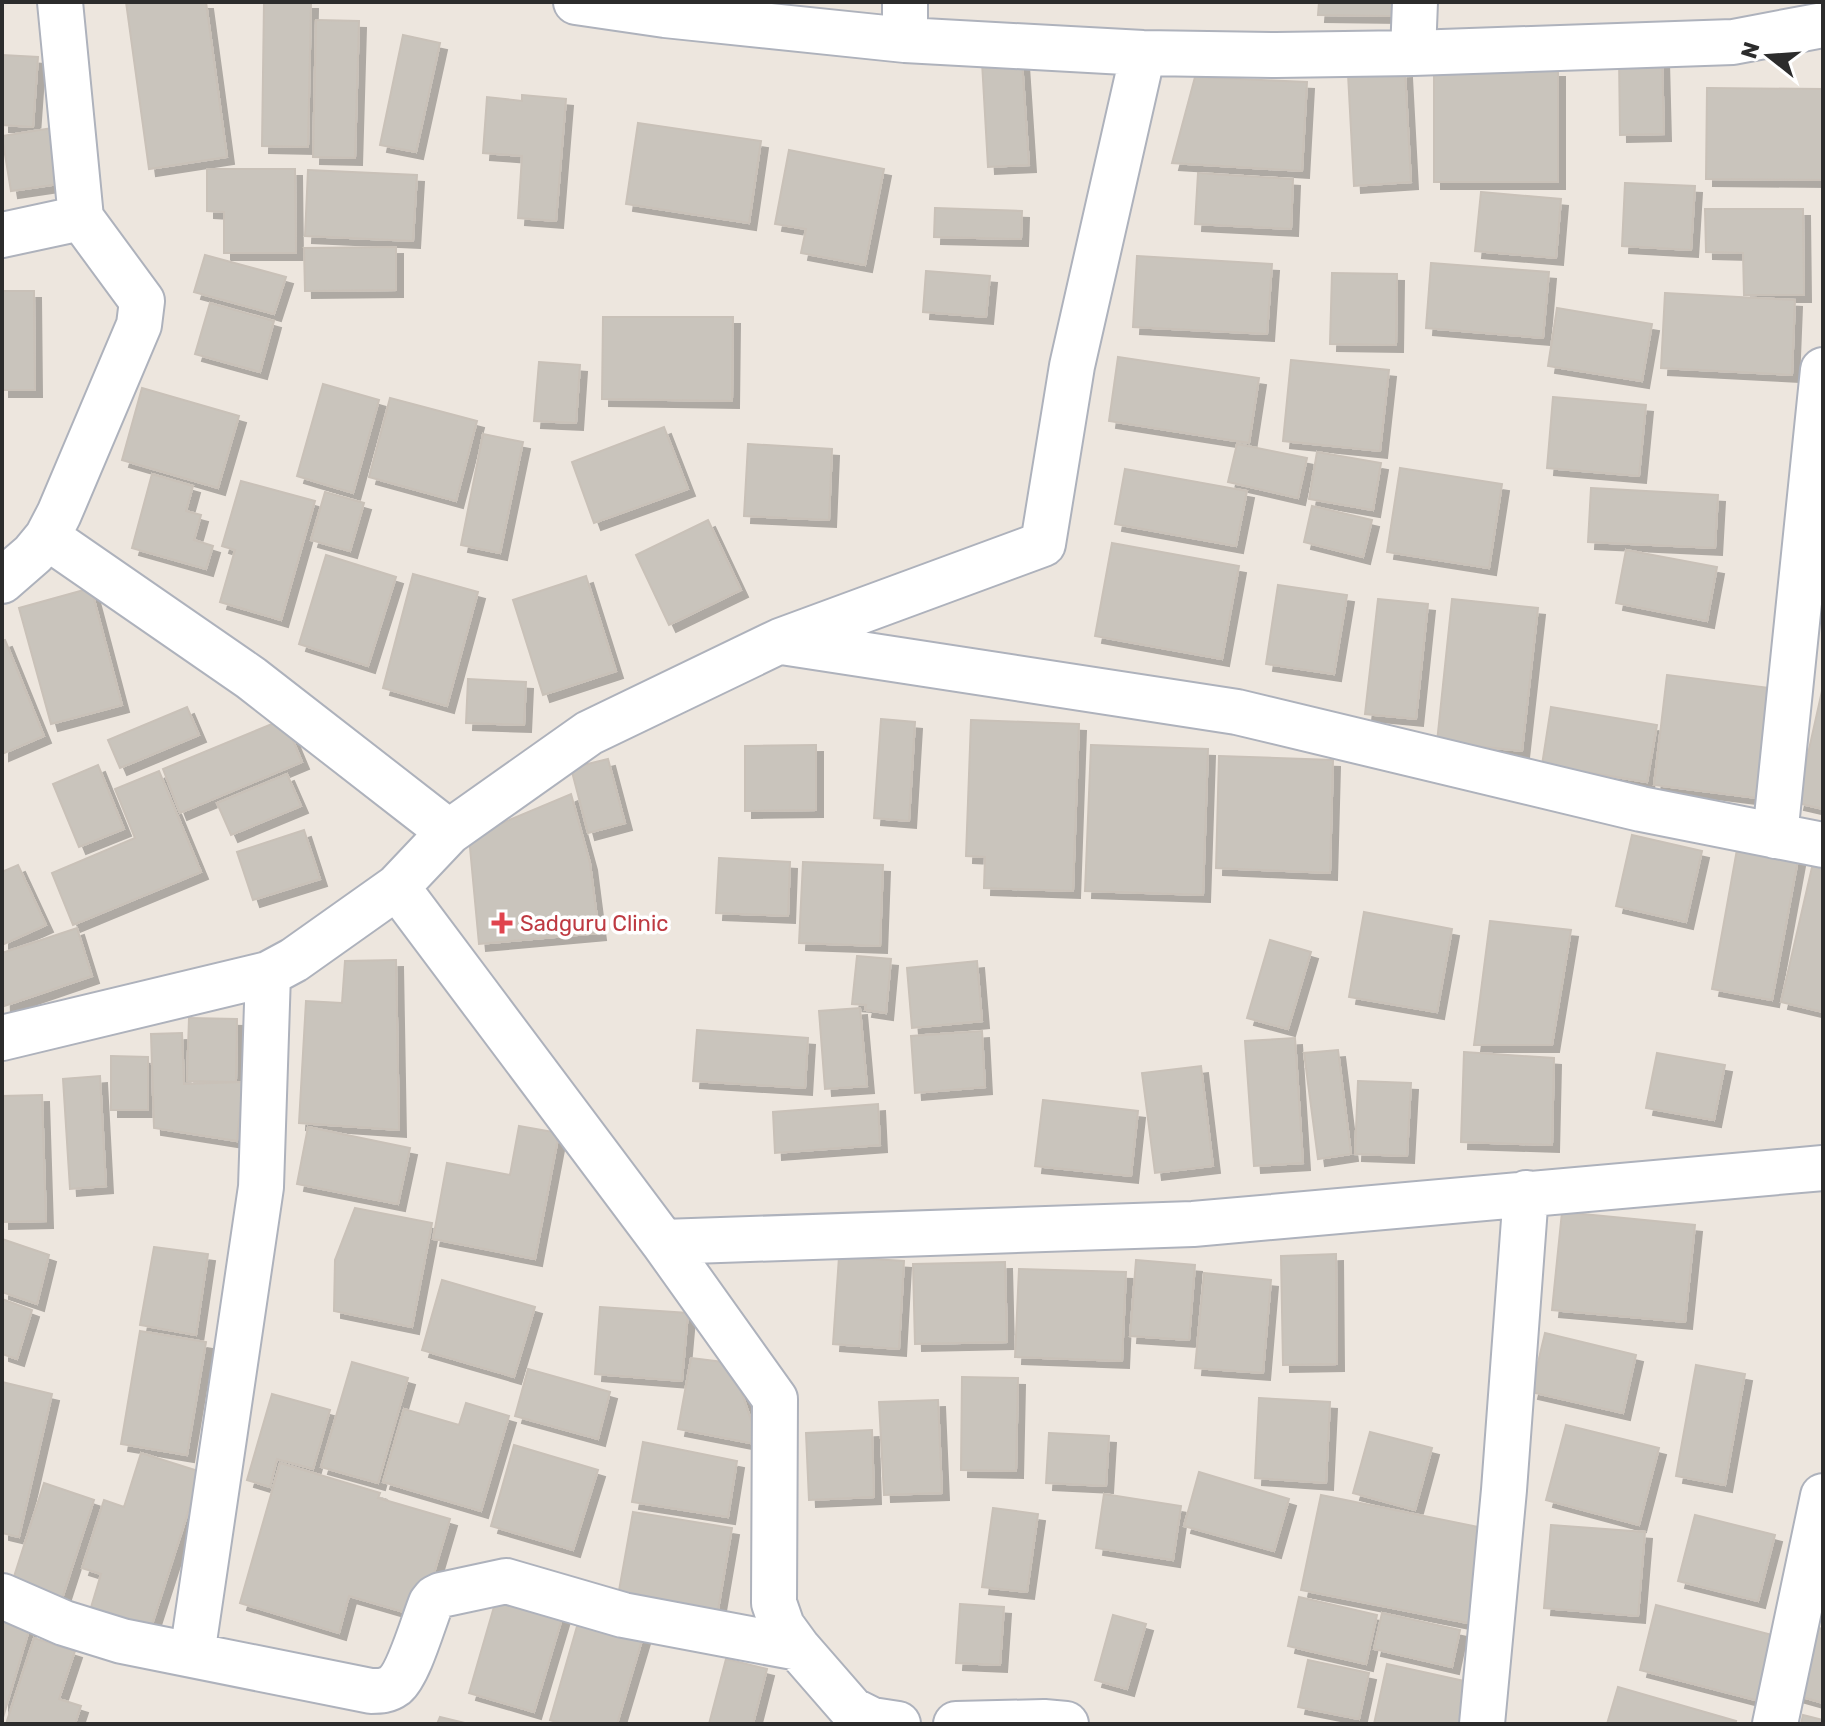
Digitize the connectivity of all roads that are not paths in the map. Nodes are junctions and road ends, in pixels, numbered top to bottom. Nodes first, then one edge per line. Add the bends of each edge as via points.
1 (60, 2) edge
2 (576, 2) edge
3 (1415, 2) edge
4 (905, 21) edge
5 (1823, 25) edge
6 (1143, 53) junction
7 (1413, 53) junction
8 (81, 218) junction
9 (2, 235) edge
10 (1823, 370) edge
11 (47, 537) junction
12 (2, 581) edge
13 (780, 641) junction
14 (449, 832) junction
15 (1775, 836) junction
16 (1823, 845) edge
17 (397, 887) junction
18 (268, 974) junction
19 (2, 1038) edge
20 (1823, 1168) edge
21 (1526, 1193) junction
22 (663, 1242) junction
23 (1823, 1496) edge
24 (2, 1596) edge
25 (798, 1648) junction
26 (192, 1655) junction
27 (881, 1723) edge
28 (956, 1724) edge
29 (1066, 1724) edge
30 (1482, 1724) edge
31 (1775, 1724) edge

1 - 8 street
2 - 4 street via 665,15
3 - 7 street
4 - 6 street
5 - 7 street via 1733,42
6 - 7 street
6 - 13 street via 1072,366 1043,544
8 - 9 street
8 - 11 street via 142,301 141,313
10 - 15 street
11 - 12 street
11 - 14 street via 251,678
13 - 14 street via 589,733
13 - 15 street via 1237,712
14 - 17 street
15 - 16 street
17 - 18 street
17 - 22 street
18 - 19 street
18 - 26 street via 261,1187
20 - 21 street
21 - 22 street via 1193,1224
21 - 30 street
22 - 25 street via 775,1399 774,1603
23 - 31 street
24 - 26 street via 64,1623
25 - 26 street via 623,1615 506,1581 435,1598 405,1671 385,1691
25 - 27 street via 852,1710
28 - 29 street

